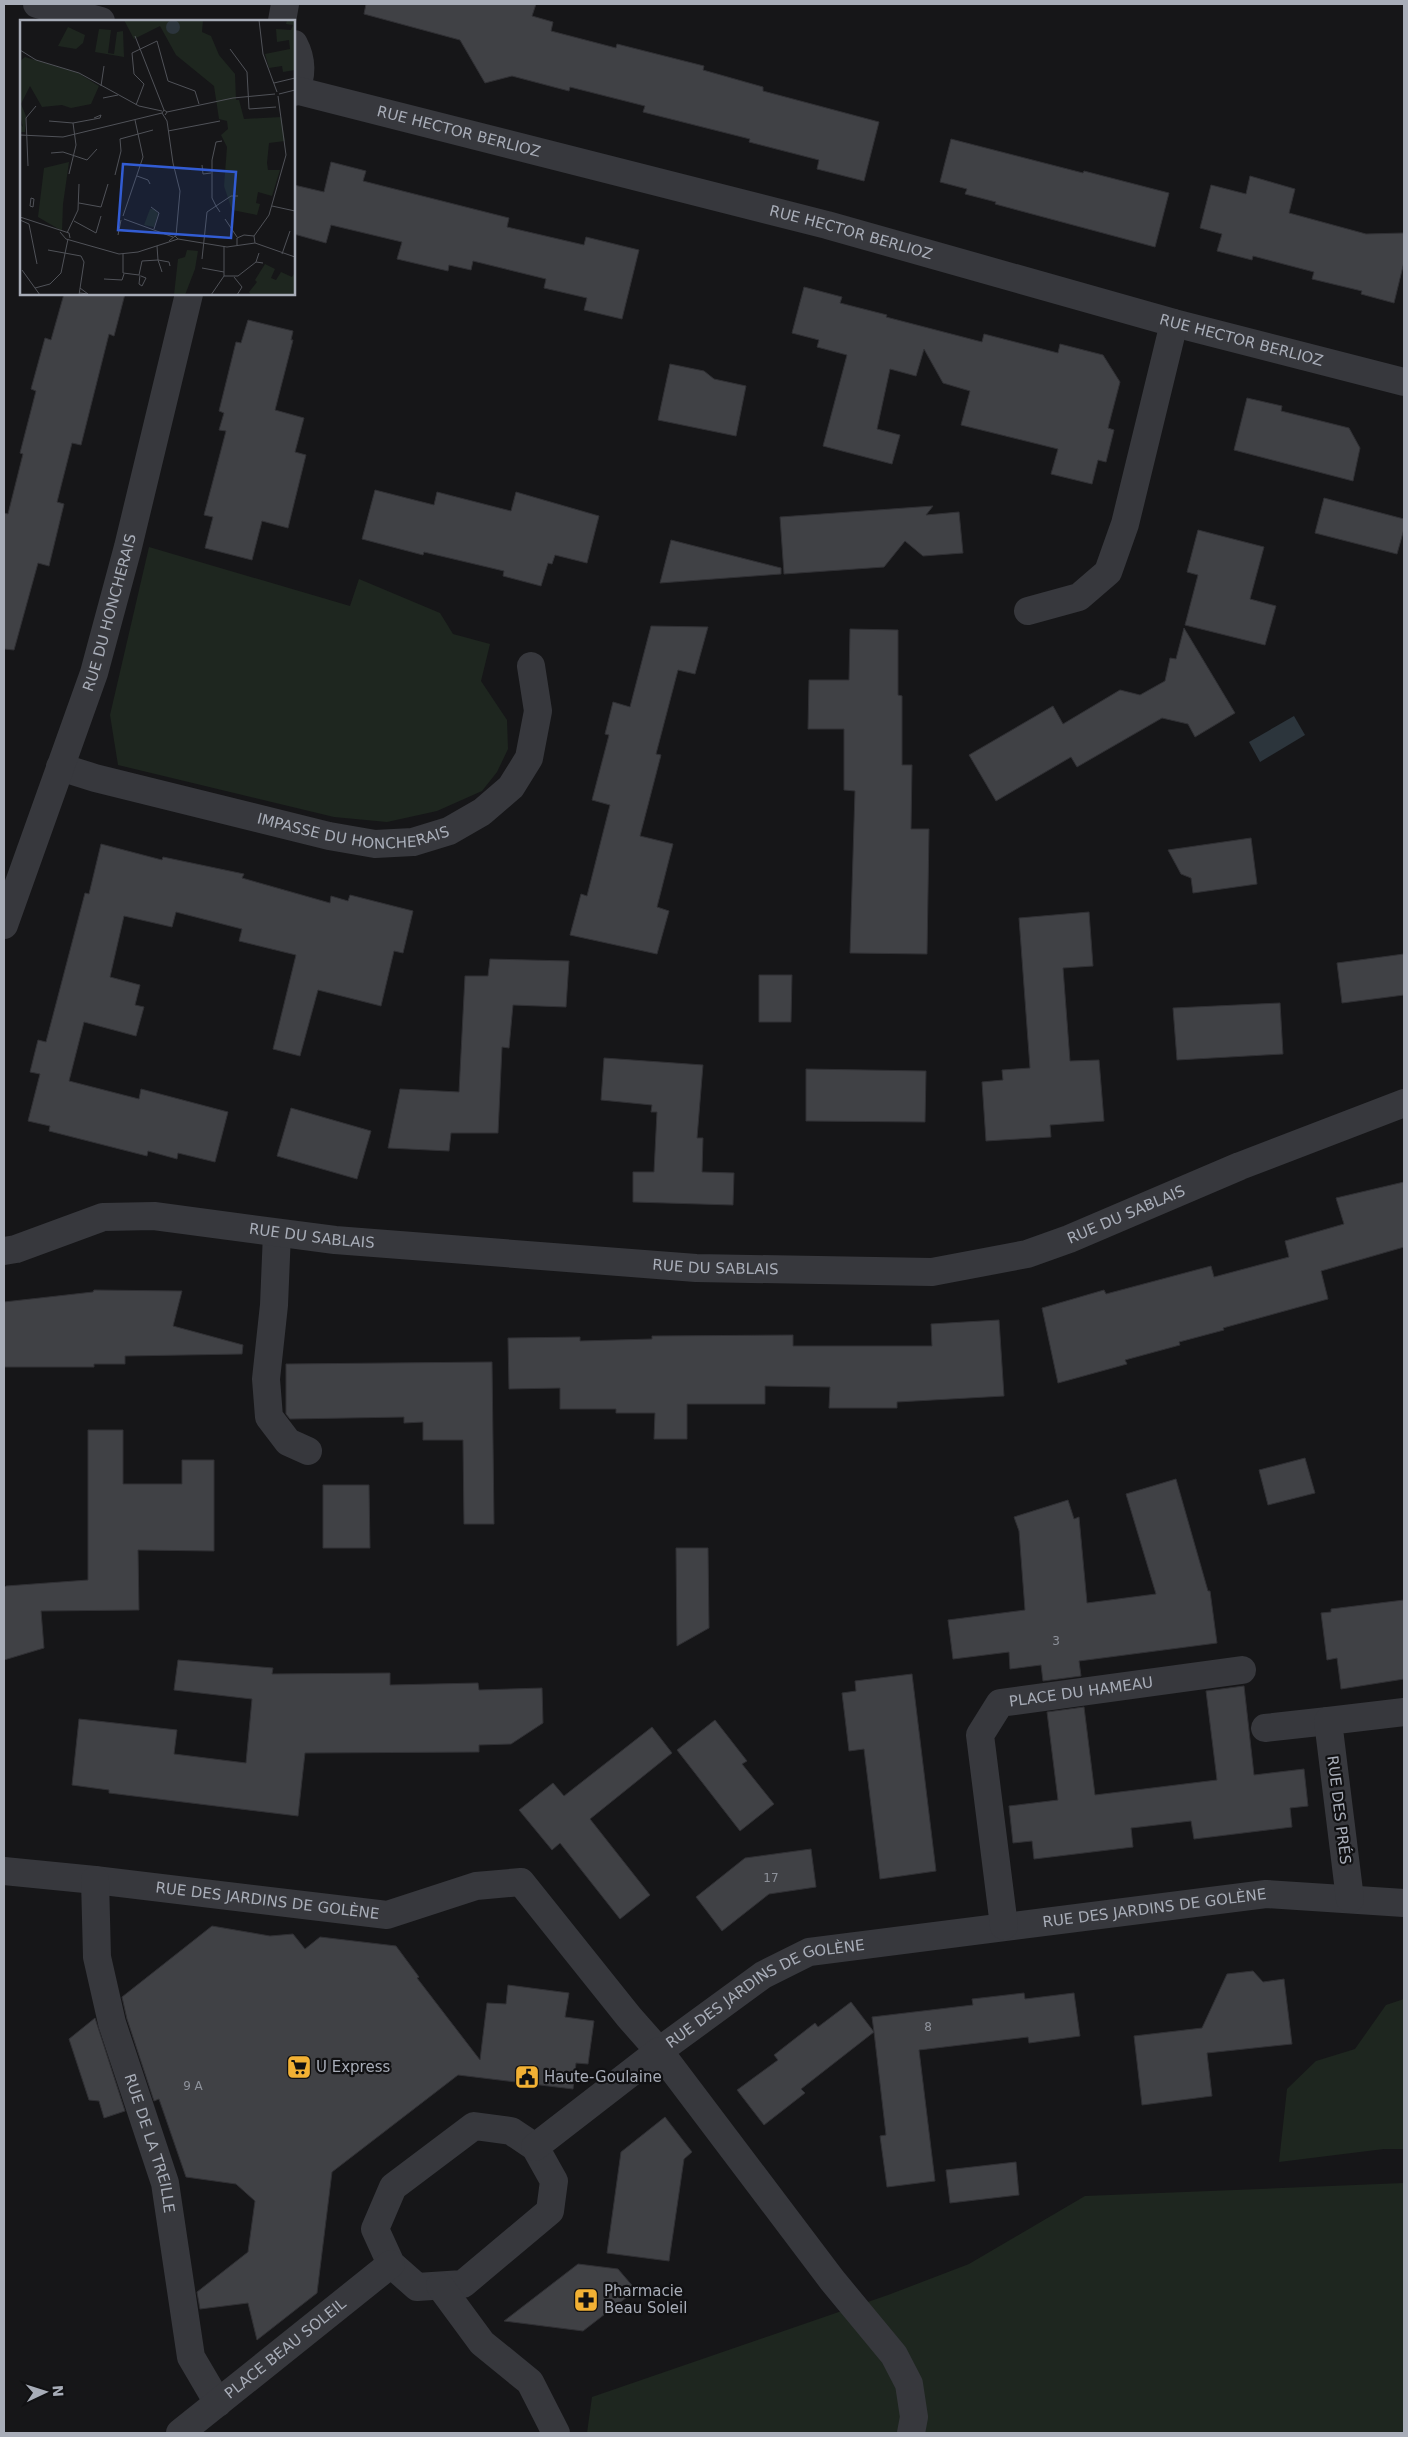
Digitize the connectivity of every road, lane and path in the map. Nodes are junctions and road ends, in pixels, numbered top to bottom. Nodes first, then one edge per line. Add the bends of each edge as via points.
1 (37, 4) edge
2 (285, 4) edge
3 (97, 20) edge
4 (282, 20) edge
5 (295, 47) edge
6 (295, 91) edge
7 (189, 295) edge
8 (1174, 323) junction
9 (1404, 382) edge
10 (1028, 611) dead end
11 (531, 666) dead end
12 (60, 766) junction
13 (4, 924) edge
14 (1404, 1103) edge
15 (277, 1233) junction
16 (4, 1251) edge
17 (308, 1451) dead end
18 (1242, 1670) dead end
19 (1404, 1712) edge
20 (1328, 1722) junction
21 (1265, 1728) dead end
22 (4, 1871) edge
23 (94, 1880) junction
24 (1350, 1900) junction
25 (1404, 1903) edge
26 (1004, 1926) junction
27 (659, 2050) junction
28 (535, 2147) junction
29 (392, 2264) junction
30 (440, 2286) junction
31 (218, 2403) junction
32 (180, 2433) edge
33 (556, 2433) edge
34 (911, 2433) edge

1 - 3 street
2 - 4 street
5 - 6 street, RUE HECTOR BERLIOZ via 301,63
6 - 8 street, RUE HECTOR BERLIOZ via 827,225
7 - 12 street, RUE DU HONCHERAIS via 94,673
8 - 9 street, RUE HECTOR BERLIOZ
8 - 10 street via 1125,524 1108,572 1079,597
11 - 12 street, IMPASSE DU HONCHERAIS via 538,711 528,758 511,787 482,812 449,830 413,842 375,844 329,836 95,778
12 - 13 street, RUE DU HONCHERAIS
14 - 15 street, RUE DU SABLAIS via 1027,1254 932,1272 696,1268
15 - 16 street, RUE DU SABLAIS via 154,1216 103,1217
15 - 17 street via 266,1379 269,1417 288,1442
18 - 26 street, PLACE DU HAMEAU via 1000,1703 980,1736
19 - 20 street
20 - 21 street
20 - 24 street, RUE DES PRÉS
22 - 23 street, RUE DES JARDINS DE GOLÈNE
23 - 27 street, RUE DES JARDINS DE GOLÈNE via 388,1915 476,1886 521,1882
23 - 31 street, RUE DE LA TREILLE via 97,1957 112,2023 164,2183 191,2357
24 - 25 street, RUE DES JARDINS DE GOLÈNE
24 - 26 street, RUE DES JARDINS DE GOLÈNE via 1266,1894
26 - 27 street, RUE DES JARDINS DE GOLÈNE via 809,1952 763,1976
27 - 28 street
27 - 34 street via 832,2280 894,2355 909,2384 914,2417
28 - 29 street via 511,2131 474,2126 393,2187 375,2229
28 - 30 street via 554,2181 550,2211 463,2284
29 - 30 street via 417,2287
29 - 31 street, PLACE BEAU SOLEIL
30 - 33 street via 482,2342 530,2382
31 - 32 street, PLACE BEAU SOLEIL

